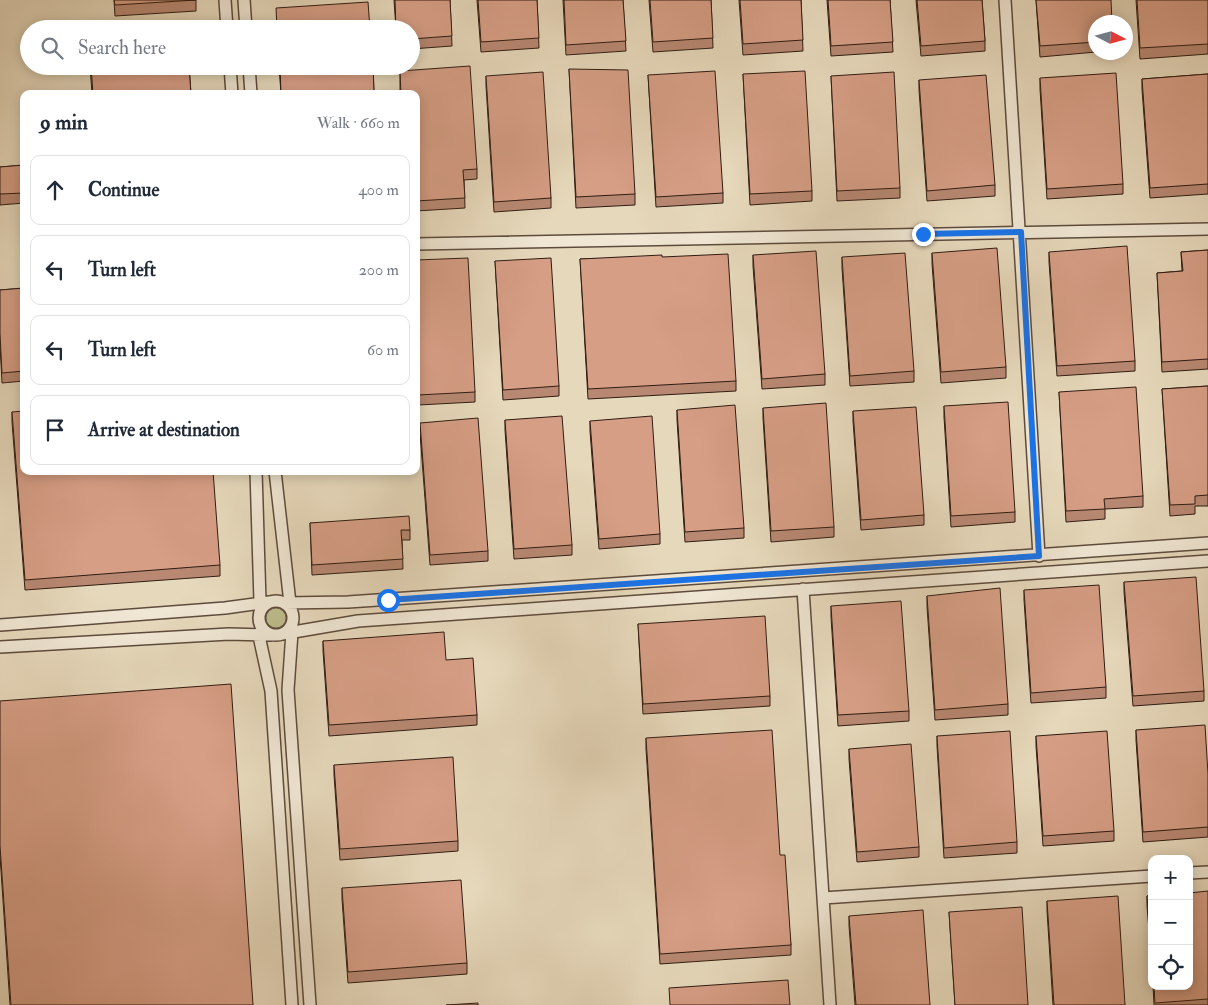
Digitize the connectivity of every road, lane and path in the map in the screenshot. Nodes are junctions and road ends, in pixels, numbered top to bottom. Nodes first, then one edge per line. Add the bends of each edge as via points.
1 (225, 0) edge
2 (244, 0) edge
3 (1006, 0) edge
4 (226, 20) edge
5 (245, 20) edge
6 (231, 75) edge
7 (250, 75) edge
8 (232, 90) edge
9 (251, 90) edge
10 (1208, 229) edge
11 (1021, 232) junction
12 (420, 244) edge
13 (256, 475) edge
14 (275, 475) edge
15 (1208, 543) edge
16 (1039, 556) junction
17 (1208, 561) edge
18 (804, 589) junction
19 (265, 602) junction
20 (287, 603) junction
21 (0, 625) edge
22 (282, 634) junction
23 (259, 636) junction
24 (0, 647) edge
25 (1208, 872) edge
26 (1193, 873) edge
27 (1148, 876) edge
28 (823, 898) junction
29 (292, 1005) edge
30 (310, 1005) edge
31 (830, 1005) edge

1 - 4 street
2 - 5 street
3 - 11 street
6 - 8 street
7 - 9 street
10 - 11 street
11 - 12 street
11 - 16 street
13 - 19 street
14 - 20 street
15 - 16 street
16 - 20 street via 348,602
17 - 18 street
18 - 22 street via 358,621
18 - 28 street
19 - 20 street
19 - 21 street via 225,608
19 - 22 street via 258,619 262,629
20 - 22 street via 292,612 292,622
22 - 23 street
22 - 30 street
23 - 24 street via 229,634
23 - 29 street via 271,691
25 - 26 street
27 - 28 street
28 - 31 street

